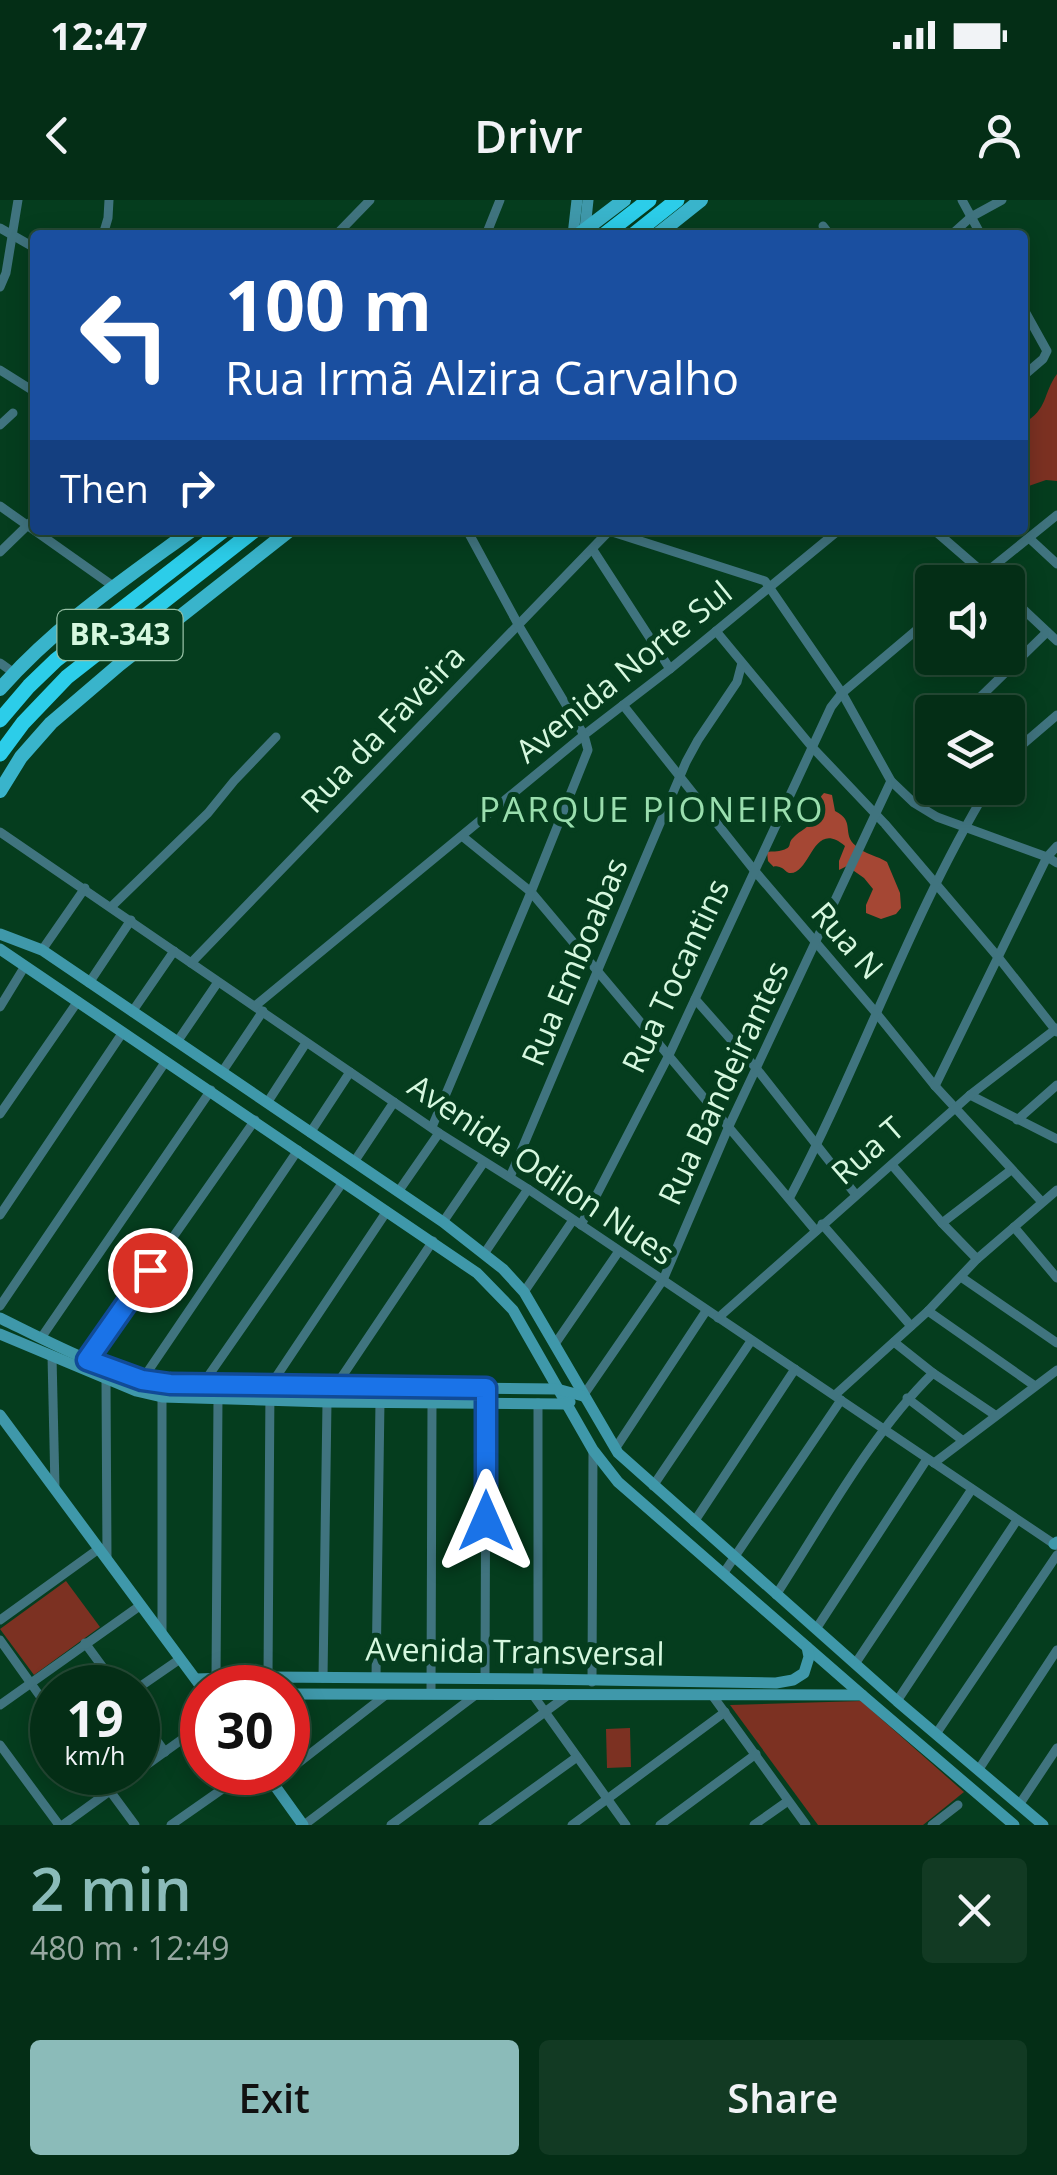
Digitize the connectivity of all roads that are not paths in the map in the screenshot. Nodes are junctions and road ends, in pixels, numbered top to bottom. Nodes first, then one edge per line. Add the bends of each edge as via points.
1 (18, 200) edge
2 (110, 200) edge
3 (370, 200) edge
4 (500, 200) edge
5 (577, 200) edge
6 (588, 200) edge
7 (624, 200) edge
8 (648, 200) edge
9 (676, 200) edge
10 (701, 200) edge
11 (962, 200) edge
12 (1002, 200) edge
13 (970, 217) junction
14 (0, 228) edge
15 (105, 230) edge
16 (341, 230) edge
17 (488, 230) edge
18 (579, 230) edge
19 (580, 230) edge
20 (583, 230) edge
21 (610, 230) edge
22 (639, 230) edge
23 (663, 230) edge
24 (956, 230) edge
25 (978, 230) edge
26 (11, 234) junction
27 (30, 245) edge
28 (0, 287) edge
29 (1028, 317) edge
30 (0, 370) edge
31 (1028, 372) edge
32 (30, 389) edge
33 (13, 413) dead end
34 (0, 425) edge
35 (0, 506) edge
36 (1057, 515) edge
37 (30, 521) edge
38 (30, 523) edge
39 (48, 535) edge
40 (185, 535) edge
41 (218, 535) edge
42 (249, 535) edge
43 (284, 535) edge
44 (469, 535) edge
45 (605, 535) edge
46 (623, 535) edge
47 (634, 535) edge
48 (833, 535) edge
49 (940, 535) edge
50 (631, 538) junction
51 (1029, 538) junction
52 (592, 550) junction
53 (0, 552) edge
54 (1057, 564) edge
55 (974, 565) edge
56 (995, 565) edge
57 (113, 586) junction
58 (771, 587) junction
59 (1025, 611) edge
60 (519, 626) junction
61 (716, 630) junction
62 (915, 631) edge
63 (1048, 632) junction
64 (1057, 641) edge
65 (0, 662) edge
66 (742, 663) junction
67 (670, 669) junction
68 (14, 673) junction
69 (0, 690) edge
70 (842, 693) junction
71 (983, 695) edge
72 (623, 705) junction
73 (1057, 715) edge
74 (0, 720) edge
75 (584, 736) junction
76 (276, 737) dead end
77 (1025, 742) edge
78 (812, 747) junction
79 (0, 754) edge
80 (681, 779) junction
81 (890, 780) junction
82 (0, 791) edge
83 (978, 805) edge
84 (874, 813) junction
85 (964, 828) junction
86 (0, 832) edge
87 (462, 836) junction
88 (1057, 846) edge
89 (1052, 860) edge
90 (754, 870) junction
91 (936, 884) junction
92 (85, 888) junction
93 (531, 892) junction
94 (112, 908) junction
95 (131, 920) junction
96 (0, 934) edge
97 (22, 941) junction
98 (816, 942) junction
99 (42, 950) junction
100 (174, 951) junction
101 (5, 952) edge
102 (998, 958) junction
103 (191, 963) junction
104 (25, 966) junction
105 (599, 972) junction
106 (89, 982) junction
107 (218, 982) junction
108 (695, 999) junction
109 (78, 1001) junction
110 (0, 1007) edge
111 (260, 1009) junction
112 (132, 1012) junction
113 (877, 1014) junction
114 (1056, 1030) edge
115 (122, 1032) junction
116 (177, 1042) junction
117 (306, 1043) junction
118 (669, 1055) junction
119 (166, 1061) junction
120 (756, 1068) junction
121 (222, 1072) junction
122 (350, 1072) junction
123 (1057, 1085) edge
124 (935, 1086) junction
125 (210, 1090) junction
126 (970, 1095) junction
127 (394, 1102) junction
128 (266, 1103) junction
129 (955, 1108) junction
130 (0, 1114) edge
131 (255, 1120) junction
132 (1017, 1120) junction
133 (729, 1126) junction
134 (435, 1130) junction
135 (310, 1133) junction
136 (1056, 1138) edge
137 (816, 1147) junction
138 (298, 1150) junction
139 (354, 1162) junction
140 (484, 1162) junction
141 (892, 1165) junction
142 (1011, 1170) junction
143 (376, 1177) junction
144 (510, 1177) junction
145 (343, 1182) junction
146 (528, 1189) junction
147 (398, 1192) junction
148 (856, 1195) junction
149 (1055, 1195) edge
150 (365, 1196) junction
151 (790, 1197) junction
152 (1042, 1202) junction
153 (387, 1211) junction
154 (0, 1215) edge
155 (443, 1222) junction
156 (577, 1222) junction
157 (942, 1224) junction
158 (1014, 1227) junction
159 (819, 1228) junction
160 (433, 1241) junction
161 (619, 1251) junction
162 (484, 1254) junction
163 (977, 1259) junction
164 (962, 1276) junction
165 (1057, 1278) edge
166 (662, 1280) junction
167 (524, 1292) junction
168 (0, 1306) edge
169 (706, 1311) junction
170 (928, 1311) junction
171 (0, 1318) edge
172 (718, 1318) junction
173 (911, 1326) junction
174 (0, 1334) edge
175 (41, 1338) junction
176 (751, 1341) junction
177 (894, 1342) junction
178 (1057, 1343) edge
179 (555, 1344) junction
180 (52, 1356) junction
181 (87, 1360) junction
182 (795, 1370) junction
183 (1057, 1370) edge
184 (933, 1372) junction
185 (106, 1379) junction
186 (142, 1380) junction
187 (202, 1385) junction
188 (270, 1386) junction
189 (1036, 1386) junction
190 (336, 1387) junction
191 (557, 1389) junction
192 (486, 1395) junction
193 (583, 1396) junction
194 (162, 1397) junction
195 (838, 1397) junction
196 (218, 1398) junction
197 (908, 1398) junction
198 (271, 1400) junction
199 (327, 1402) junction
200 (380, 1402) junction
201 (432, 1402) junction
202 (538, 1403) junction
203 (566, 1404) junction
204 (0, 1415) edge
205 (995, 1416) junction
206 (884, 1428) junction
207 (962, 1440) junction
208 (615, 1449) junction
209 (594, 1450) junction
210 (930, 1461) junction
211 (653, 1486) junction
212 (55, 1488) junction
213 (972, 1490) junction
214 (1018, 1520) junction
215 (694, 1522) junction
216 (1056, 1546) edge
217 (104, 1553) junction
218 (734, 1558) junction
219 (723, 1574) junction
220 (764, 1584) junction
221 (776, 1594) junction
222 (752, 1599) junction
223 (141, 1605) junction
224 (0, 1620) edge
225 (816, 1629) junction
226 (162, 1631) junction
227 (0, 1640) edge
228 (85, 1643) junction
229 (806, 1648) junction
230 (1057, 1650) edge
231 (180, 1659) junction
232 (855, 1664) junction
233 (54, 1665) edge
234 (101, 1665) edge
235 (185, 1665) edge
236 (216, 1665) edge
237 (268, 1665) edge
238 (160, 1673) edge
239 (310, 1678) edge
240 (323, 1678) junction
241 (376, 1678) junction
242 (431, 1678) junction
243 (485, 1679) junction
244 (538, 1679) junction
245 (30, 1682) joint
246 (592, 1688) junction
247 (386, 1694) junction
248 (431, 1694) junction
249 (477, 1694) junction
250 (533, 1695) junction
251 (568, 1695) junction
252 (862, 1695) junction
253 (310, 1696) edge
254 (712, 1696) junction
255 (897, 1701) junction
256 (0, 1705) edge
257 (544, 1712) junction
258 (725, 1712) junction
259 (936, 1734) junction
260 (180, 1741) edge
261 (0, 1745) edge
262 (160, 1745) edge
263 (1057, 1748) edge
264 (165, 1752) junction
265 (310, 1753) edge
266 (756, 1754) junction
267 (160, 1756) edge
268 (576, 1757) junction
269 (978, 1770) junction
270 (998, 1787) junction
271 (104, 1795) edge
272 (113, 1795) edge
273 (214, 1795) edge
274 (282, 1795) edge
275 (607, 1799) junction
276 (788, 1801) junction
277 (987, 1801) junction
278 (958, 1804) dead end
279 (1019, 1805) junction
280 (61, 1825) edge
281 (135, 1825) edge
282 (171, 1825) edge
283 (304, 1825) edge
284 (391, 1825) edge
285 (483, 1825) edge
286 (572, 1825) edge
287 (626, 1825) edge
288 (660, 1825) edge
289 (754, 1825) edge
290 (806, 1825) edge
291 (932, 1825) edge
292 (1014, 1825) edge
293 (1042, 1825) edge

1 - 26 street
2 - 15 street
3 - 16 street
4 - 17 street
5 - 18 street
6 - 19 street
7 - 20 main road
8 - 21 highway
9 - 22 highway
10 - 23 main road
11 - 13 street
12 - 13 street
13 - 24 street
13 - 25 street
14 - 26 street
26 - 27 street
26 - 28 street
29 - 31 street via 1047,351
30 - 32 street
33 - 34 street
35 - 37 street
36 - 51 street
38 - 53 street
39 - 57 street
40 - 57 main road
41 - 74 highway, BR-343 via 56,660
42 - 79 highway, BR-343 via 68,676
43 - 82 main road via 52,722
44 - 60 street
45 - 52 street, Rua da Faveira
46 - 50 street
47 - 50 street
48 - 58 street, Avenida Norte Sul
49 - 55 street
50 - 58 street via 758,577
51 - 54 street
51 - 56 street
52 - 60 street, Rua da Faveira
52 - 67 street
57 - 68 main road
58 - 61 street, Avenida Norte Sul
58 - 70 street
59 - 63 street
60 - 75 street
60 - 103 street, Rua da Faveira
61 - 66 street
61 - 67 street, Avenida Norte Sul
62 - 70 street, Rua Tocantins
63 - 64 street
63 - 71 street
65 - 68 street
66 - 78 street
66 - 80 street, Rua Emboabas via 738,682 698,740
67 - 72 street, Avenida Norte Sul
68 - 69 main road
70 - 78 street, Rua Tocantins
70 - 81 street
72 - 75 street, Avenida Norte Sul
72 - 80 street, Rua N
73 - 77 street
75 - 87 street, Avenida Norte Sul
75 - 93 street via 588,755
76 - 94 street
78 - 84 street
78 - 90 street, Rua Tocantins
80 - 90 street, Rua N
80 - 105 street, Rua Emboabas
81 - 84 street, Rua Bandeirantes
81 - 85 street via 914,803
83 - 85 street
84 - 91 street
84 - 98 street, Rua Bandeirantes
85 - 89 street
85 - 91 street
86 - 92 street, Avenida Odilon Nues
87 - 93 street
87 - 111 street, Avenida Norte Sul
88 - 89 street
89 - 102 street
90 - 98 street, Rua N
90 - 108 street, Rua Tocantins
91 - 102 street
91 - 113 street
92 - 94 street, Avenida Odilon Nues
92 - 99 street
93 - 105 street
93 - 134 street
94 - 95 street, Avenida Odilon Nues
95 - 100 street, Avenida Odilon Nues
95 - 106 street
96 - 97 street
97 - 99 street
97 - 101 street
98 - 113 street, Rua N
98 - 120 street, Rua Bandeirantes
99 - 106 street
100 - 103 street, Avenida Odilon Nues
100 - 112 street
101 - 104 street
102 - 114 street
102 - 124 street
103 - 107 street, Avenida Odilon Nues
104 - 109 street
104 - 110 street
105 - 118 street
105 - 144 street, Rua Emboabas
106 - 112 street
107 - 111 street, Avenida Odilon Nues
107 - 116 street
108 - 118 street, Rua Tocantins
108 - 120 street
109 - 115 street
109 - 130 street
111 - 117 street, Avenida Odilon Nues
111 - 121 street, Avenida Norte Sul
112 - 116 street
113 - 124 street, Rua N
113 - 137 street
114 - 126 street, Rua T
115 - 119 street
115 - 154 street
116 - 121 street
117 - 122 street, Avenida Odilon Nues
117 - 128 street
118 - 133 street
118 - 156 street, Rua Tocantins
119 - 125 street
119 - 168 street
120 - 133 street, Rua Bandeirantes
120 - 137 street
121 - 128 street
122 - 127 street, Avenida Odilon Nues
122 - 135 street
123 - 132 street
124 - 129 street, Rua N
125 - 131 street
125 - 175 street
126 - 129 street, Rua T
126 - 132 street
127 - 134 street, Avenida Odilon Nues
127 - 139 street
128 - 135 street
129 - 141 street, Rua T
129 - 142 street, Rua N
131 - 138 street
131 - 181 street
132 - 136 street
133 - 151 street
133 - 166 street, Rua Bandeirantes
134 - 140 street, Avenida Odilon Nues
134 - 147 street
135 - 139 street
137 - 148 street
137 - 151 street
138 - 145 street
138 - 186 street
139 - 143 street
140 - 144 street, Avenida Odilon Nues
140 - 155 street
141 - 148 street, Rua T
141 - 157 street
142 - 152 street, Rua N
142 - 157 street
143 - 147 street
143 - 150 street
144 - 146 street, Avenida Odilon Nues
145 - 150 street
145 - 187 street
146 - 156 street, Avenida Odilon Nues
146 - 162 street
147 - 155 street
148 - 159 street, Rua T
149 - 152 street
150 - 153 street
151 - 159 street
152 - 158 street
153 - 160 street
153 - 188 street
155 - 162 street
156 - 161 street, Avenida Odilon Nues
156 - 167 street, Rua Tocantins
157 - 163 street
158 - 163 street
158 - 165 street
159 - 172 street, Rua T
159 - 173 street
160 - 190 street
160 - 191 street via 514,1310
161 - 166 street, Avenida Odilon Nues
161 - 179 street
162 - 167 street
163 - 164 street
164 - 170 street
164 - 178 street
166 - 169 street, Avenida Odilon Nues
166 - 193 street, Rua Bandeirantes
167 - 179 street
169 - 172 street, Avenida Odilon Nues
169 - 208 street
170 - 173 street
170 - 189 street
171 - 175 street
172 - 176 street, Avenida Odilon Nues
173 - 177 street
174 - 180 street
175 - 181 street
176 - 182 street, Avenida Odilon Nues
176 - 211 street
177 - 184 street
177 - 195 street
179 - 193 street
180 - 185 street
180 - 212 street
181 - 186 street
182 - 195 street, Avenida Odilon Nues
182 - 215 street
183 - 189 street
184 - 197 street
184 - 205 street
185 - 194 street
185 - 217 street
186 - 187 street
187 - 188 street
188 - 190 street
188 - 198 street
189 - 205 street
190 - 192 street
191 - 192 street
191 - 193 street
191 - 203 street
192 - 201 street
192 - 202 street
192 - 243 street
193 - 203 street
193 - 208 street
194 - 196 street
194 - 226 street
195 - 206 street, Avenida Odilon Nues
195 - 218 street
196 - 198 street
196 - 236 street
197 - 206 street
197 - 207 street
198 - 199 street
198 - 237 street
199 - 200 street
199 - 240 street
200 - 201 street
200 - 241 street
201 - 242 street
202 - 203 street
202 - 244 street
203 - 209 street
204 - 212 street
205 - 207 street
206 - 210 street, Avenida Odilon Nues
206 - 221 street
207 - 210 street
208 - 211 street
209 - 219 street via 638,1502
209 - 246 street
210 - 213 street, Avenida Odilon Nues
210 - 225 street
211 - 215 street
212 - 217 street
213 - 214 street, Avenida Odilon Nues
213 - 232 street
214 - 216 street, Avenida Odilon Nues
214 - 255 street
215 - 218 street
216 - 259 street
217 - 223 street
217 - 224 street
218 - 219 street
218 - 220 street
219 - 222 street
220 - 221 street
220 - 222 street
221 - 225 street
222 - 229 street
223 - 226 street
223 - 228 street
225 - 232 street
226 - 231 street
227 - 245 street
228 - 233 street
228 - 234 street
229 - 246 street, Avenida Transversal via 804,1673 784,1682
229 - 252 street
230 - 269 street
231 - 235 street
231 - 238 street
232 - 255 street
239 - 240 street, Avenida Transversal
240 - 241 street, Avenida Transversal
241 - 242 street, Avenida Transversal
242 - 243 street, Avenida Transversal
242 - 248 street
243 - 244 street, Avenida Transversal
244 - 246 street, Avenida Transversal
245 - 256 street
246 - 251 street, Avenida Transversal
246 - 254 street, Avenida Transversal
247 - 248 street, Avenida Transversal
247 - 253 street, Avenida Transversal
247 - 265 street
248 - 249 street, Avenida Transversal
249 - 250 street, Avenida Transversal
249 - 283 street
250 - 251 street, Avenida Transversal
250 - 257 street
251 - 257 street
252 - 254 street, Avenida Transversal
252 - 277 street
254 - 258 street
255 - 259 street
257 - 268 street
257 - 284 street
258 - 266 street
258 - 275 street
259 - 269 street
260 - 264 street
261 - 280 street
262 - 264 street
263 - 279 street
264 - 267 street
266 - 276 street
266 - 288 street
268 - 275 street
268 - 285 street
269 - 270 street
270 - 277 street
270 - 279 street
271 - 280 street
272 - 281 street
273 - 282 street
274 - 283 street
275 - 286 street
275 - 287 street
276 - 289 street
276 - 290 street
277 - 292 street
278 - 291 street
279 - 293 street

